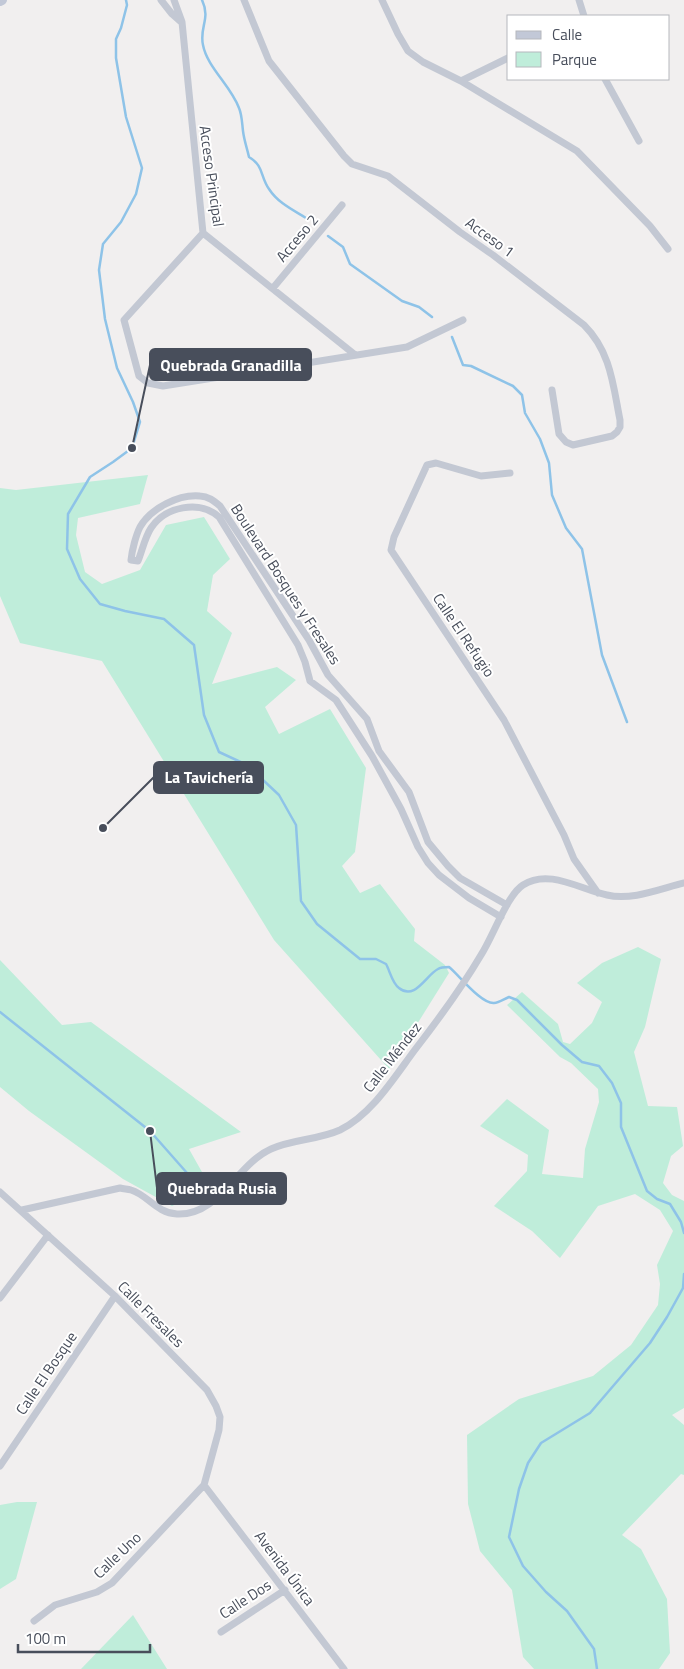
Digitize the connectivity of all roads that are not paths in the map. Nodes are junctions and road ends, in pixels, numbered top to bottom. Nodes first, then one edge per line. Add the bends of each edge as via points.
1 (162, 0) edge
2 (174, 0) edge
3 (244, 0) edge
4 (382, 0) edge
5 (580, 0) edge
6 (584, 15) edge
7 (182, 22) junction
8 (507, 58) edge
9 (606, 80) edge
10 (461, 81) junction
11 (639, 141) dead end
12 (342, 205) dead end
13 (203, 233) junction
14 (668, 249) dead end
15 (272, 288) junction
16 (463, 320) dead end
17 (354, 354) junction
18 (552, 390) dead end
19 (510, 473) dead end
20 (684, 883) edge
21 (598, 893) junction
22 (507, 905) junction
23 (501, 917) junction
24 (0, 1192) edge
25 (22, 1210) junction
26 (48, 1235) junction
27 (115, 1296) junction
28 (0, 1298) edge
29 (0, 1466) edge
30 (204, 1485) junction
31 (285, 1590) junction
32 (34, 1621) dead end
33 (221, 1632) dead end
34 (344, 1669) edge

1 - 7 street
2 - 7 street, Acceso Principal
3 - 18 street, Acceso 1 via 269,61 352,164 388,176 595,335 607,358 620,420 618,432 573,446 566,442 559,434
4 - 10 street via 408,51
5 - 6 street
7 - 13 street, Acceso Principal
8 - 10 street
9 - 11 street
10 - 14 street via 577,151
12 - 15 street, Acceso 2
13 - 15 street, Acceso Principal
13 - 17 street via 124,320 139,376 148,383 163,386
15 - 17 street, Acceso Principal
16 - 17 street via 407,347
19 - 21 street, Calle El Refugio via 473,475 430,464 425,468 391,550 504,720 574,858
20 - 21 street, Calle Méndez via 630,896
21 - 22 street, Calle Méndez via 564,881 532,880 518,888
22 - 23 street, Calle Méndez
22 - 23 street, Boulevard Bosques y Fresales via 460,878 428,842 409,792 380,751 367,719 328,675 220,506 206,497 190,496 155,512 140,527 131,560 138,561 149,531 166,514 198,507 213,511 298,645 312,683 336,700 372,756 428,863 469,898
23 - 25 street, Calle Méndez via 455,997 379,1099 345,1127 267,1151 198,1211 176,1214 159,1209 133,1190 120,1188
24 - 25 street, Calle Fresales
25 - 26 street, Calle Fresales
26 - 27 street, Calle Fresales
26 - 28 street
27 - 29 street, Calle El Bosque
27 - 30 street, Calle Fresales via 207,1390 216,1406 220,1417 219,1430
30 - 31 street, Avenida Única
30 - 32 street, Calle Uno via 112,1583 97,1592 55,1605
31 - 33 street, Calle Dos
31 - 34 street, Avenida Única

